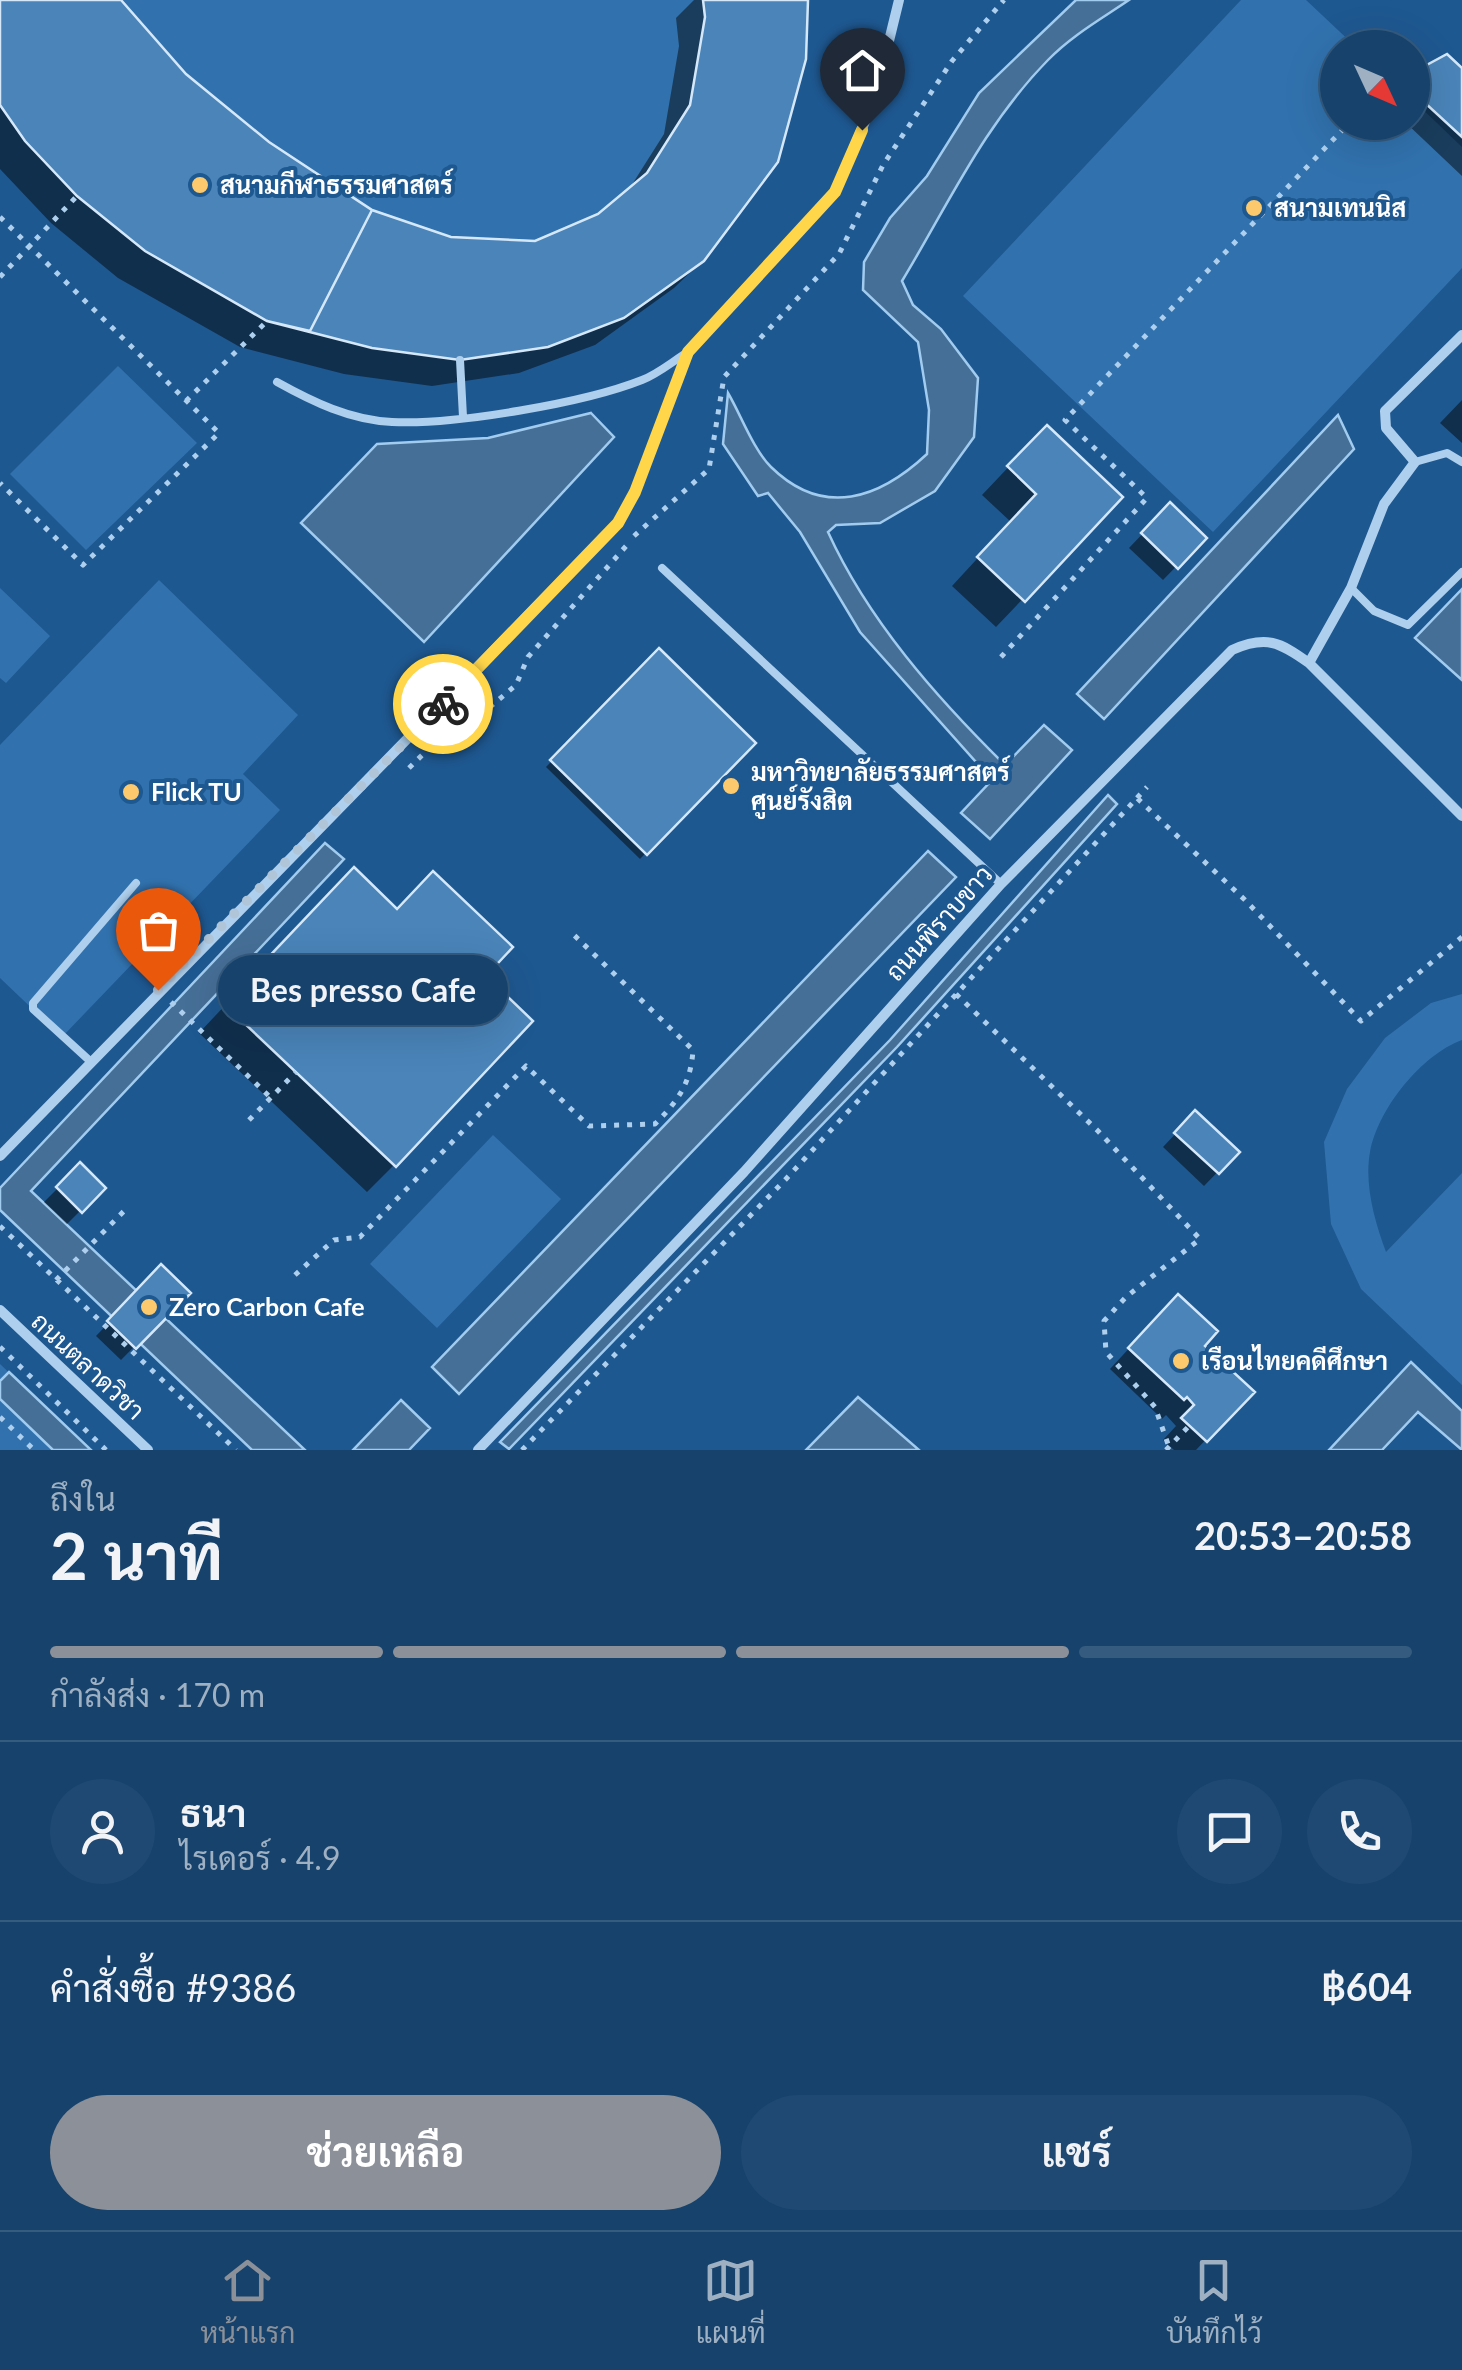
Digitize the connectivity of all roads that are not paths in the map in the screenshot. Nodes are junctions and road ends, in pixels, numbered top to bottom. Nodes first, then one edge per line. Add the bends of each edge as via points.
1 (899, 0) edge
2 (1462, 335) edge
3 (688, 352) junction
4 (460, 360) dead end
5 (278, 382) dead end
6 (463, 417) junction
7 (1416, 462) junction
8 (1462, 462) edge
9 (662, 568) dead end
10 (1462, 572) edge
11 (1351, 588) junction
12 (1308, 663) junction
13 (1462, 816) edge
14 (136, 883) dead end
15 (1001, 884) junction
16 (90, 1061) junction
17 (0, 1156) edge
18 (0, 1310) edge
19 (148, 1450) edge
20 (478, 1450) edge

1 - 3 street via 875,98 835,192
2 - 7 street via 1385,411 1386,428
3 - 6 lane via 644,380
3 - 16 street via 618,523
4 - 6 lane
5 - 6 lane via 322,407 392,422
7 - 8 lane via 1447,452
7 - 11 street via 1384,504
9 - 15 lane
10 - 11 lane via 1408,625 1374,611
11 - 12 street
12 - 13 street, ถนนพิราบขาว
12 - 15 street, ถนนพิราบขาว via 1286,646 1256,640 1232,650
14 - 16 lane via 32,1006
15 - 20 street, ถนนพิราบขาว via 744,1172
16 - 17 street
18 - 19 street, ถนนตลาดวิชา

